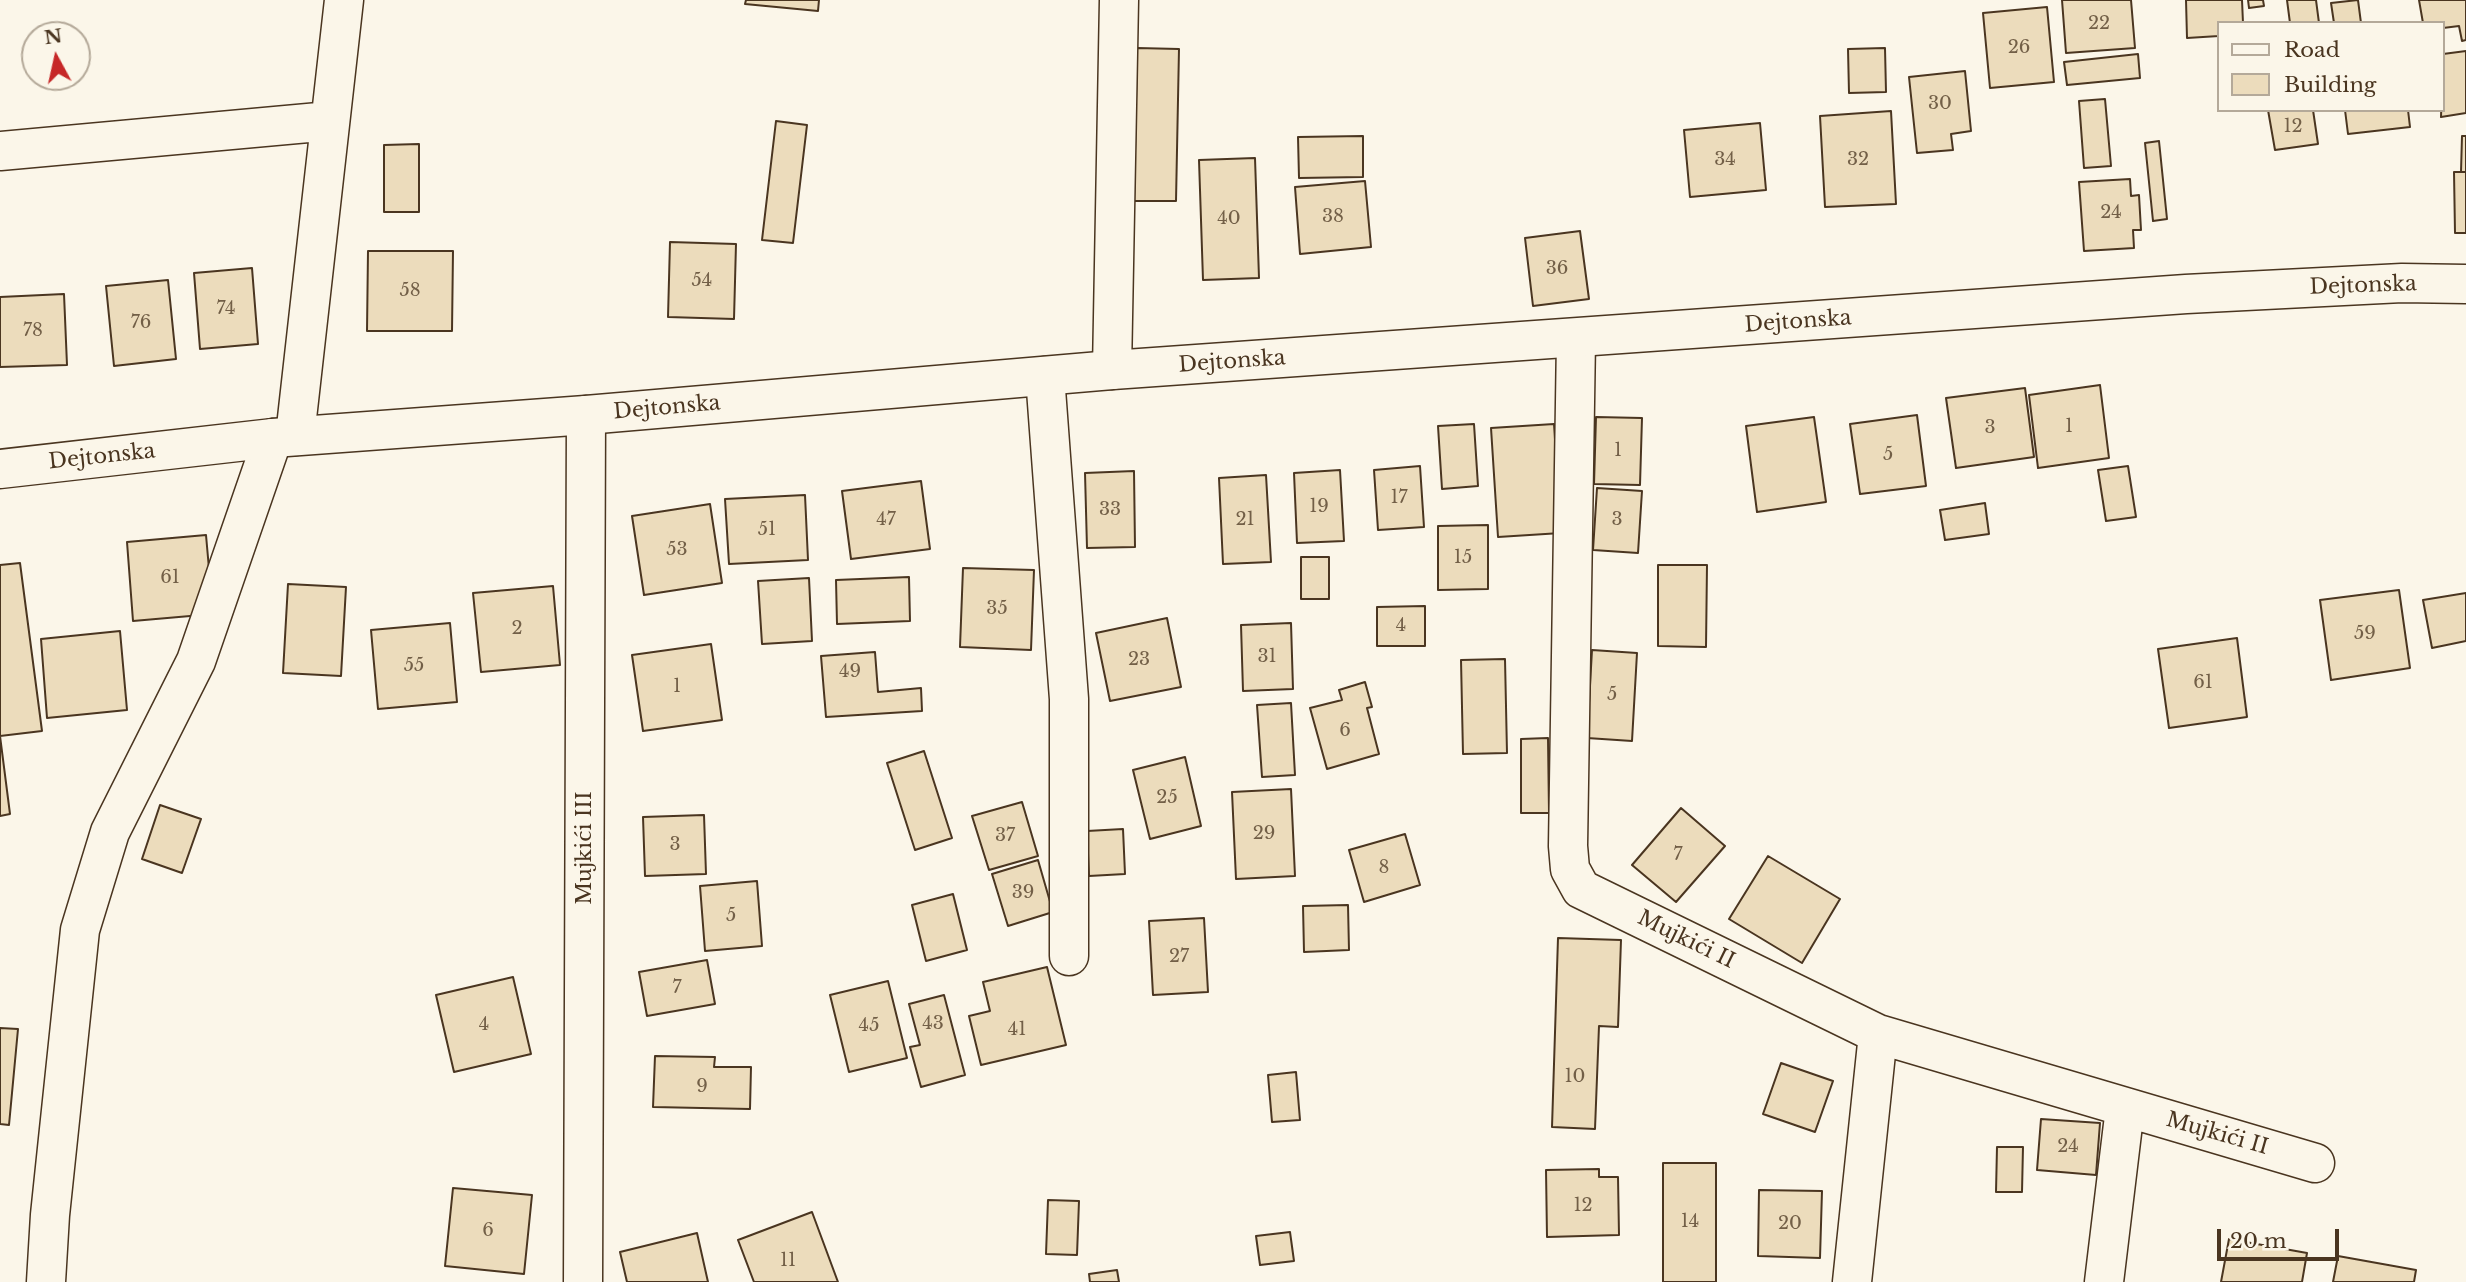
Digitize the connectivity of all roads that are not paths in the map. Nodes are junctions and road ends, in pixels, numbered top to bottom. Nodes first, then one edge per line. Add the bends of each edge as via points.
1 (344, 0) edge
2 (1119, 0) edge
3 (330, 121) junction
4 (0, 151) edge
5 (2466, 284) edge
6 (1576, 339) junction
7 (1112, 370) junction
8 (1045, 376) junction
9 (586, 415) junction
10 (284, 437) junction
11 (0, 469) edge
12 (1069, 956) dead end
13 (1878, 1034) junction
14 (2125, 1108) junction
15 (2315, 1164) dead end
16 (46, 1282) edge
17 (583, 1282) edge
18 (1852, 1282) edge
19 (2104, 1282) edge

1 - 3 street
2 - 7 street
3 - 4 street
3 - 10 street
5 - 6 street, Dejtonska via 2186,294
6 - 7 street, Dejtonska
6 - 13 street, Mujkići II via 1570,869 1581,889
7 - 8 street, Dejtonska
8 - 9 street, Dejtonska
8 - 12 street via 1069,699
9 - 10 street, Dejtonska
9 - 17 street, Mujkići III
10 - 11 street, Dejtonska
10 - 16 street via 196,661 110,832 80,930
13 - 14 street, Mujkići II
13 - 18 street
14 - 15 street, Mujkići II
14 - 19 street

